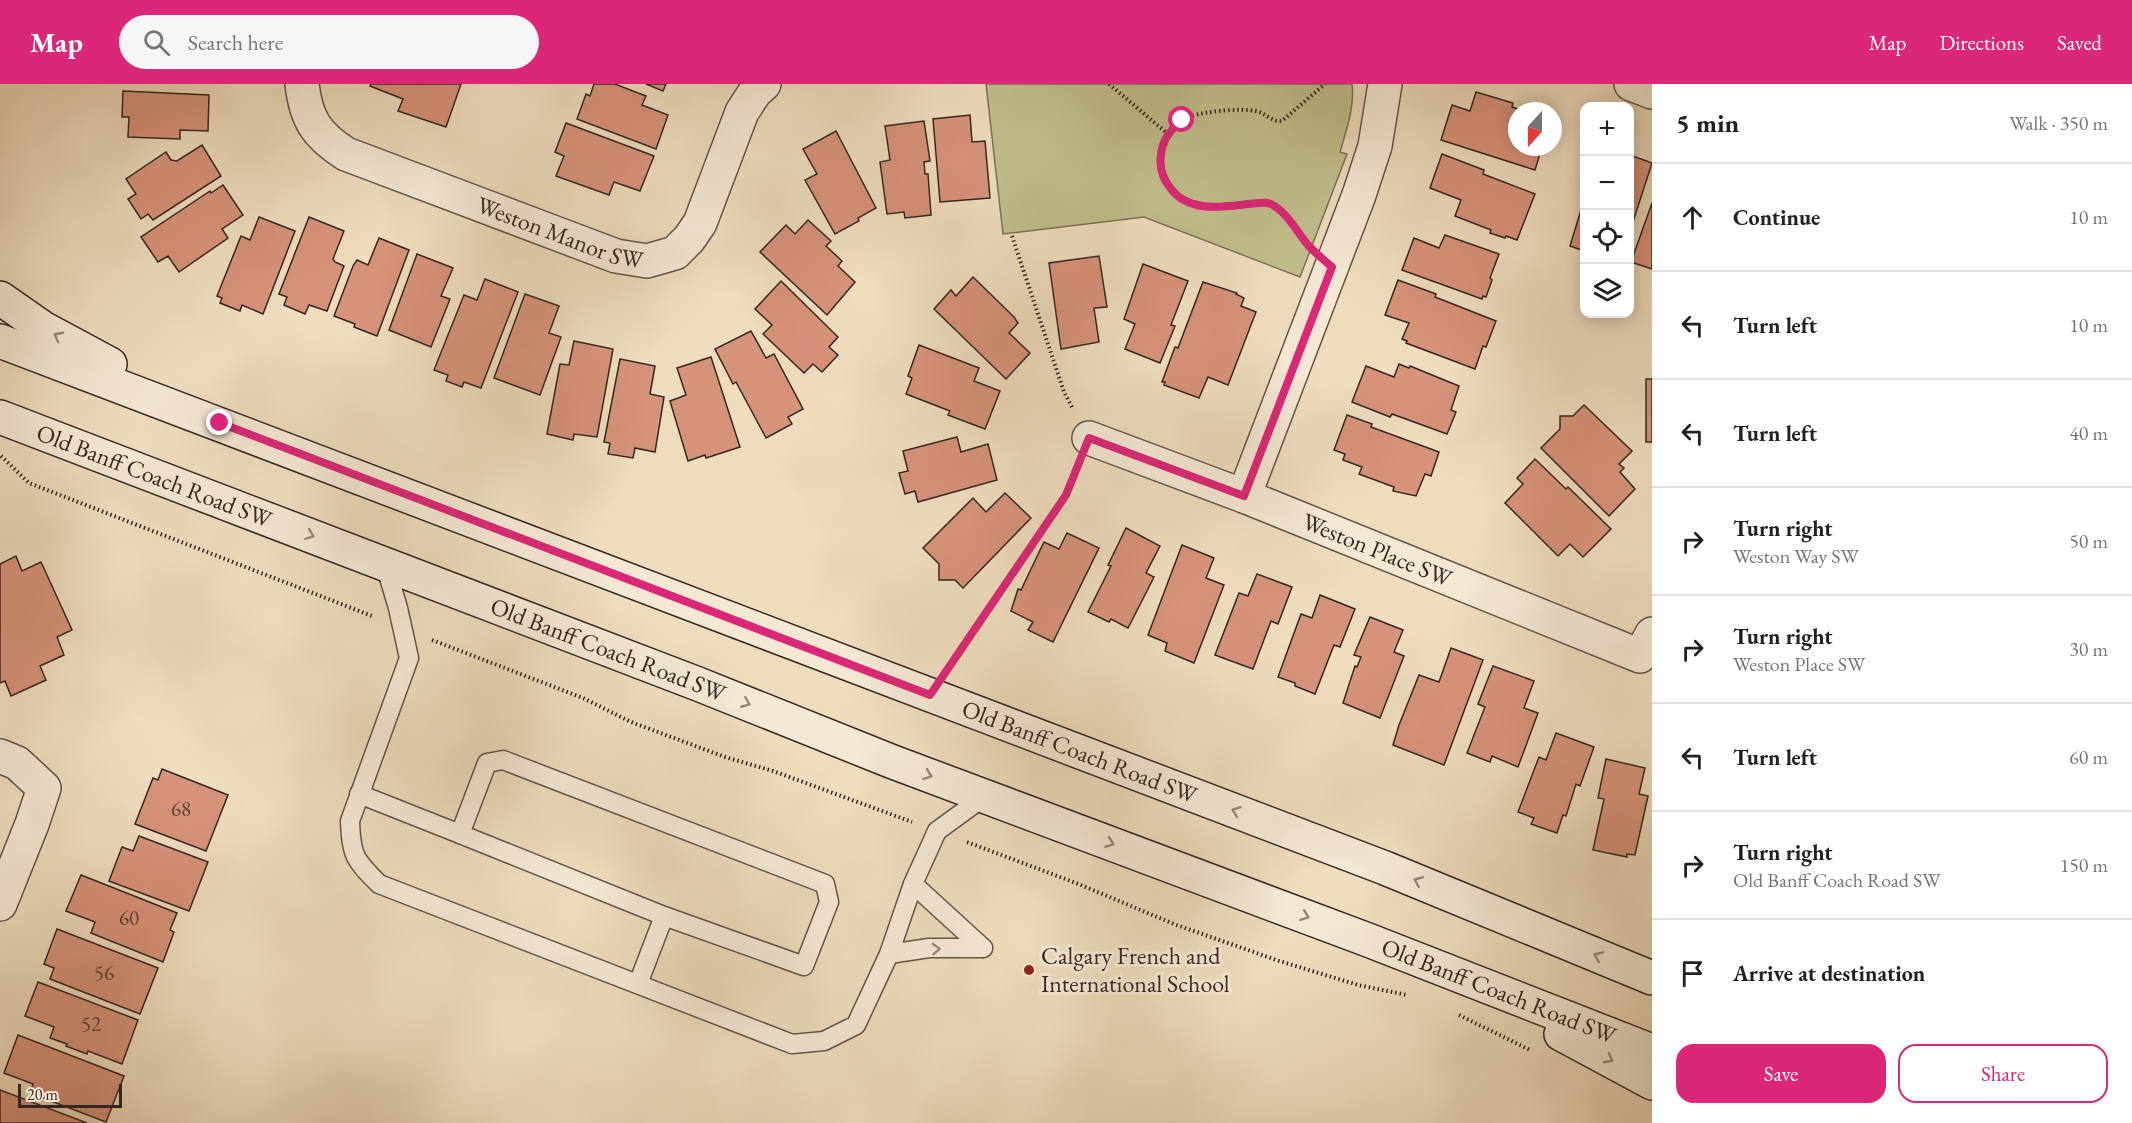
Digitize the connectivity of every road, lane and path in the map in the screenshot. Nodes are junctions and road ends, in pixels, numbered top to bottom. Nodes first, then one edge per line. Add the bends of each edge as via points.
1 (302, 84) edge
2 (764, 84) edge
3 (1109, 84) edge
4 (1325, 84) edge
5 (1385, 84) edge
6 (1631, 84) edge
7 (1652, 92) edge
8 (1168, 134) junction
9 (1012, 236) dead end
10 (1332, 267) junction
11 (0, 298) edge
12 (0, 341) edge
13 (0, 417) edge
14 (220, 423) junction
15 (1089, 438) junction
16 (0, 456) edge
17 (1244, 496) junction
18 (385, 564) junction
19 (403, 629) junction
20 (1652, 634) edge
21 (930, 695) junction
22 (0, 756) edge
23 (360, 794) junction
24 (985, 796) junction
25 (937, 831) junction
26 (460, 834) junction
27 (913, 884) junction
28 (0, 904) edge
29 (663, 916) junction
30 (1368, 940) junction
31 (889, 954) junction
32 (1652, 978) edge
33 (638, 984) junction
34 (1413, 996) dead end
35 (1450, 1011) dead end
36 (1533, 1051) dead end
37 (1652, 1051) edge
38 (1652, 1083) edge

1 - 2 main road, Weston Manor SW via 306,110 319,133 346,154 616,256 647,261 675,253 700,223 742,112
3 - 8 path
4 - 8 path via 1282,121 1255,111 1201,114 1182,120
5 - 10 main road via 1376,146
6 - 7 main road
8 - 10 path via 1161,151 1162,174 1181,199 1205,207 1263,202 1273,205
9 - 15 path via 1064,392
10 - 17 main road
14 -> 11 main road via 43,328
12 - 14 main road, Old Banff Coach Road SW
13 -> 18 main road, Old Banff Coach Road SW
14 - 21 main road, Old Banff Coach Road SW
15 - 17 main road, Weston Place SW
15 - 21 path via 1066,495
16 - 19 path via 29,483
17 - 20 main road, Weston Place SW via 1640,656
18 - 19 lane
18 -> 24 main road, Old Banff Coach Road SW
19 - 23 lane via 409,658
19 - 25 path via 583,698 631,722
32 -> 21 main road, Old Banff Coach Road SW via 1385,868
22 - 28 main road via 17,763 44,788
23 - 26 lane
23 - 33 lane via 350,821 351,845 360,865 380,884
24 - 25 lane
24 -> 30 main road, Old Banff Coach Road SW
25 - 27 lane
25 - 34 path via 1276,960 1358,985
26 - 29 lane
26 - 29 lane via 487,763 502,760 825,884 829,902 804,966
27 - 31 lane
31 -> 27 lane via 929,948 983,948
29 - 33 lane
30 - 37 main road, Old Banff Coach Road SW
30 -> 38 main road via 1574,1040
31 - 33 lane via 856,1025 824,1041 792,1044
35 - 36 path

